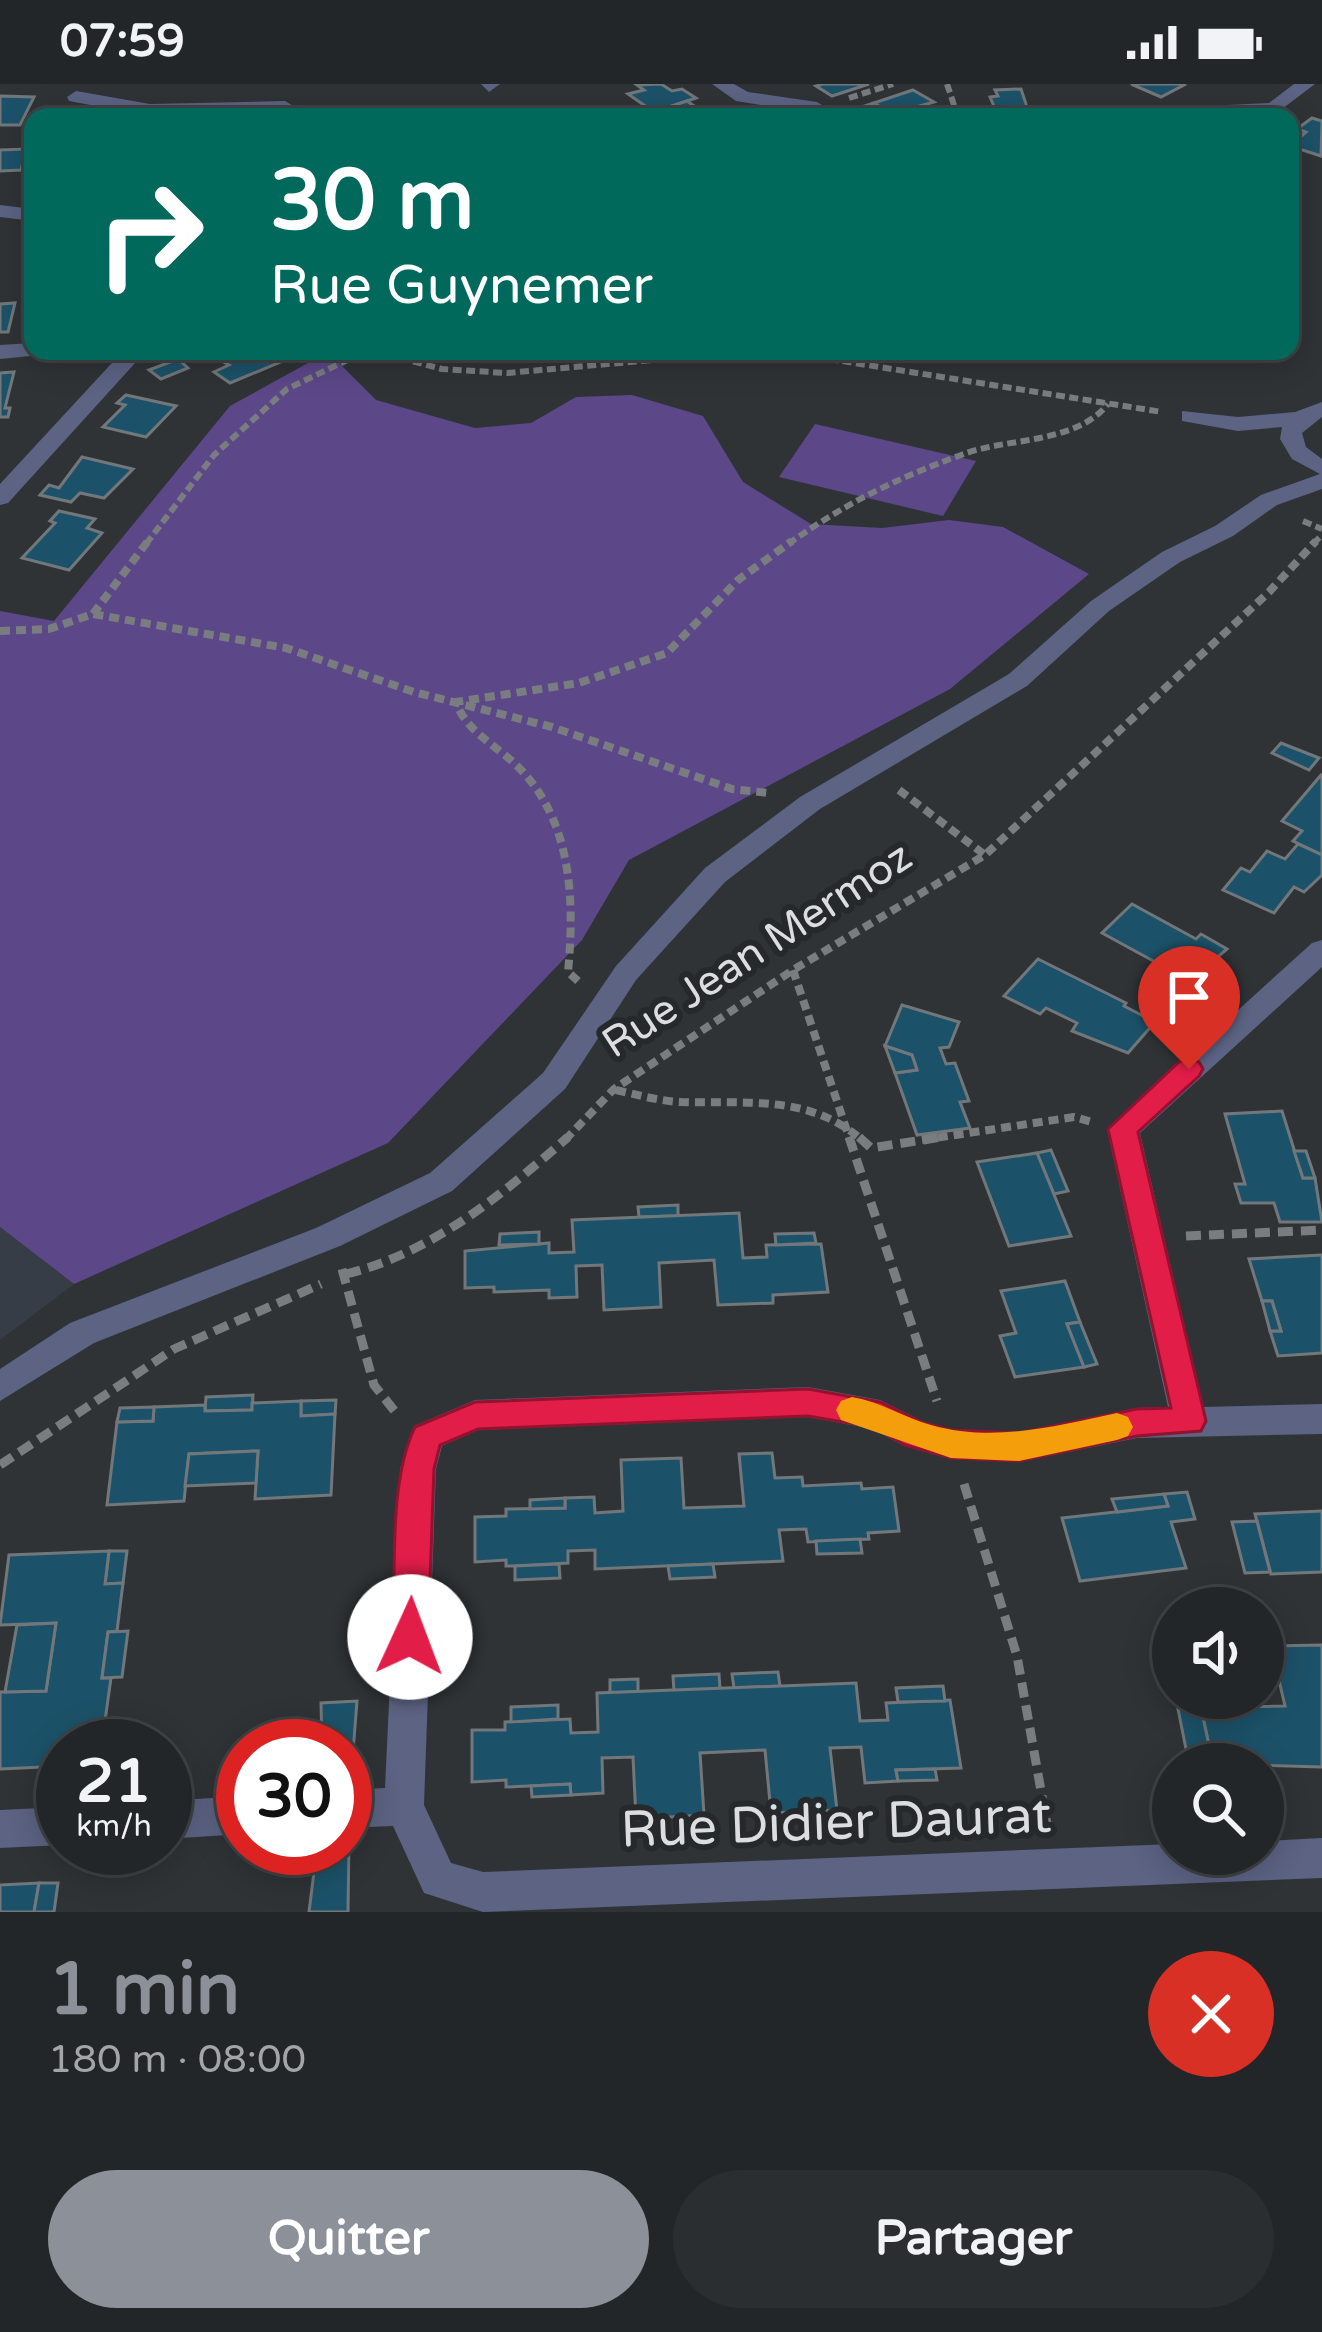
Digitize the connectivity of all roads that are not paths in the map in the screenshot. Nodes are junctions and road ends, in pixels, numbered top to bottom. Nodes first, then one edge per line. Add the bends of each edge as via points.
1 (721, 84) edge
2 (1306, 84) edge
3 (76, 97) dead end
4 (139, 108) edge
5 (817, 108) road end
6 (1276, 108) edge
7 (127, 360) edge
8 (1311, 414) edge
9 (1190, 416) road end
10 (1238, 424) junction
11 (1306, 457) edge
12 (1322, 481) edge
13 (0, 498) edge
14 (1269, 500) junction
15 (1322, 950) edge
16 (0, 1387) edge
17 (1322, 1419) edge
18 (1190, 1421) junction
19 (404, 1806) junction
20 (372, 1808) edge
21 (36, 1827) edge
22 (0, 1829) edge
23 (1322, 1858) edge

1 - 5 street via 743,97
2 - 6 street
3 - 4 street
7 - 13 street
8 - 10 street
8 - 11 street via 1290,432
9 - 10 street
10 - 11 street
11 - 14 street, Rue Jean Mermoz
12 - 14 street, Rue Jean Mermoz
14 - 16 street, Rue Jean Mermoz via 1100,606 1018,680 810,803 715,875 615,989 554,1081 441,1182 328,1237 82,1333
15 - 18 street via 1123,1129
17 - 18 street
18 - 19 street via 1019,1447 974,1445 808,1402 475,1415 427,1437 418,1469
19 - 20 street
19 - 23 street, Rue Didier Daurat via 438,1880 483,1892
21 - 22 street

